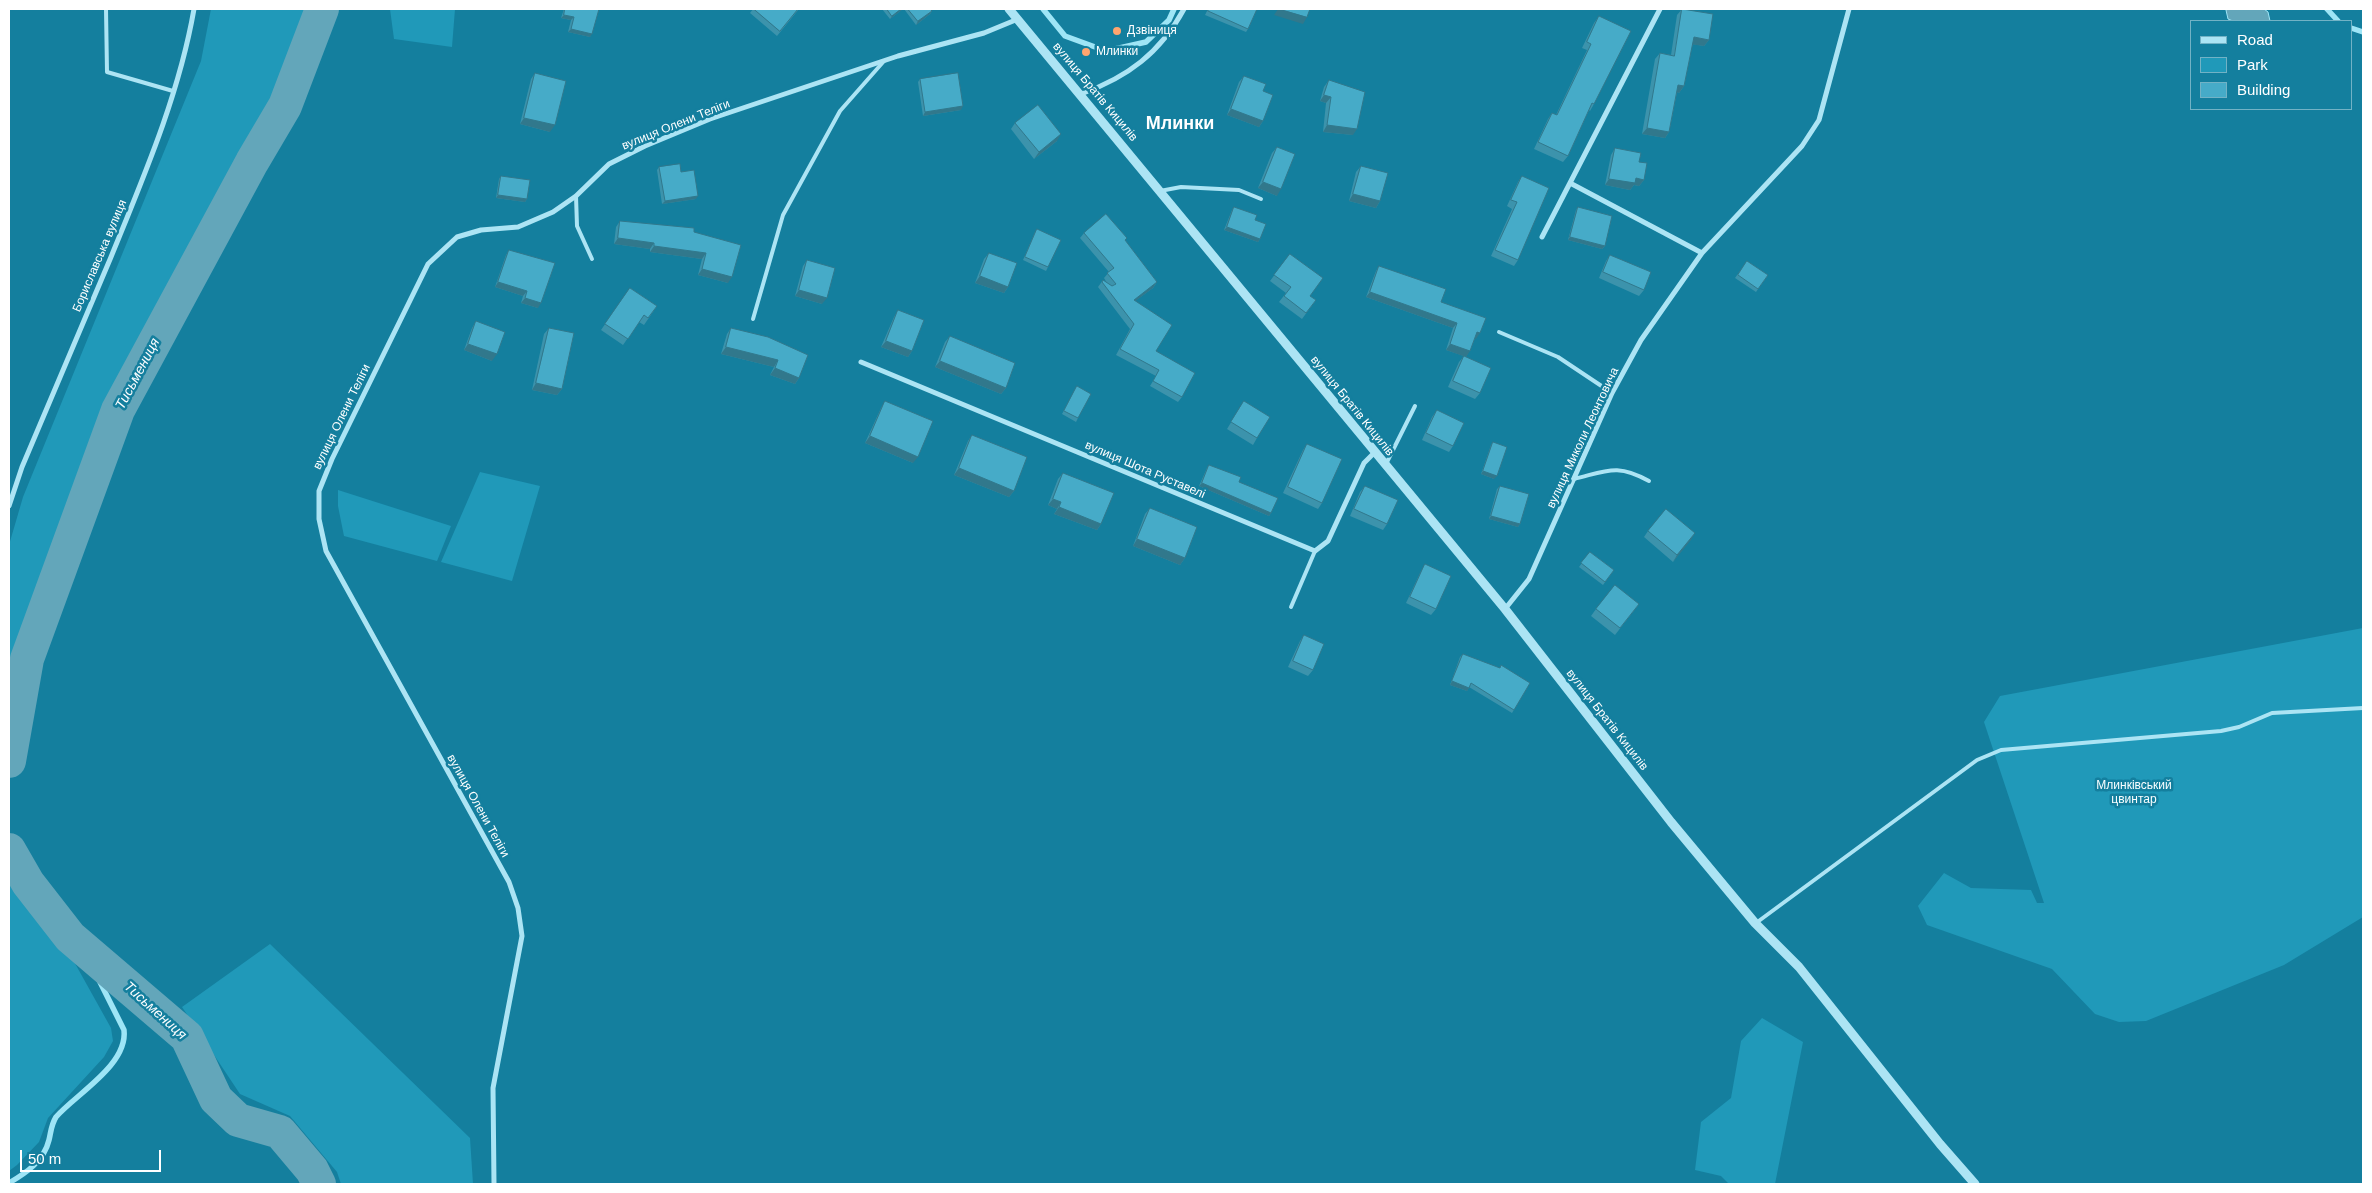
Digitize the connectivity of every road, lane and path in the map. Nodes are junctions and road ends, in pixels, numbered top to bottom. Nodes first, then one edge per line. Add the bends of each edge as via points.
1 (106, 9) edge
2 (194, 9) edge
3 (1009, 9) edge
4 (1184, 9) edge
5 (1660, 9) edge
6 (1849, 9) edge
7 (1018, 19) junction
8 (884, 61) junction
9 (173, 91) junction
10 (1081, 94) junction
11 (1570, 182) junction
12 (1160, 191) junction
13 (576, 196) junction
14 (1261, 199) dead end
15 (1542, 238) dead end
16 (1702, 253) junction
17 (592, 259) dead end
18 (753, 319) dead end
19 (1499, 332) dead end
20 (860, 362) dead end
21 (1612, 393) junction
22 (1415, 406) dead end
23 (1374, 453) junction
24 (1385, 466) junction
25 (1574, 478) junction
26 (1649, 481) dead end
27 (9, 506) edge
28 (1315, 551) junction
29 (1291, 606) dead end
30 (1505, 609) junction
31 (2363, 708) edge
32 (1755, 924) junction
33 (494, 1184) edge
34 (1975, 1184) edge

1 - 9 lane via 107,72
2 - 9 street, Бориславська вулиця via 185,55
3 - 7 street, вулиця Братів Кицилів
4 - 10 street via 1157,48 1130,72
5 - 11 street
6 - 16 street, вулиця Миколи Леонтовича via 1818,120 1802,146
7 - 8 street, вулиця Олени Теліги via 984,33
7 - 10 street, вулиця Братів Кицилів
8 - 13 street, вулиця Олени Теліги via 710,119 645,146 609,164
8 - 18 lane via 840,111 783,215
9 - 27 street, Бориславська вулиця via 130,210 22,467
10 - 12 street, вулиця Братів Кицилів
11 - 15 street
11 - 16 street
12 - 14 lane via 1181,187 1240,190
12 - 23 street, вулиця Братів Кицилів
13 - 17 lane via 577,226
13 - 33 street, вулиця Олени Теліги via 553,212 518,227 481,230 457,237 428,264 319,491 319,519 326,551 509,882 518,908 522,936 493,1088
16 - 21 street, вулиця Миколи Леонтовича via 1642,340
19 - 21 lane via 1558,357
20 - 28 street, вулиця Шота Руставелі
21 - 25 street, вулиця Миколи Леонтовича
22 - 24 lane
23 - 24 street, вулиця Братів Кицилів
23 - 28 street via 1364,463 1328,541
24 - 30 street, вулиця Братів Кицилів
25 - 26 lane via 1626,469
25 - 30 street, вулиця Миколи Леонтовича via 1529,579
28 - 29 lane
30 - 32 street, вулиця Братів Кицилів
31 - 32 lane via 2272,713 2221,731 2001,750 1989,754
32 - 34 street, вулиця Братів Кицилів via 1799,968

